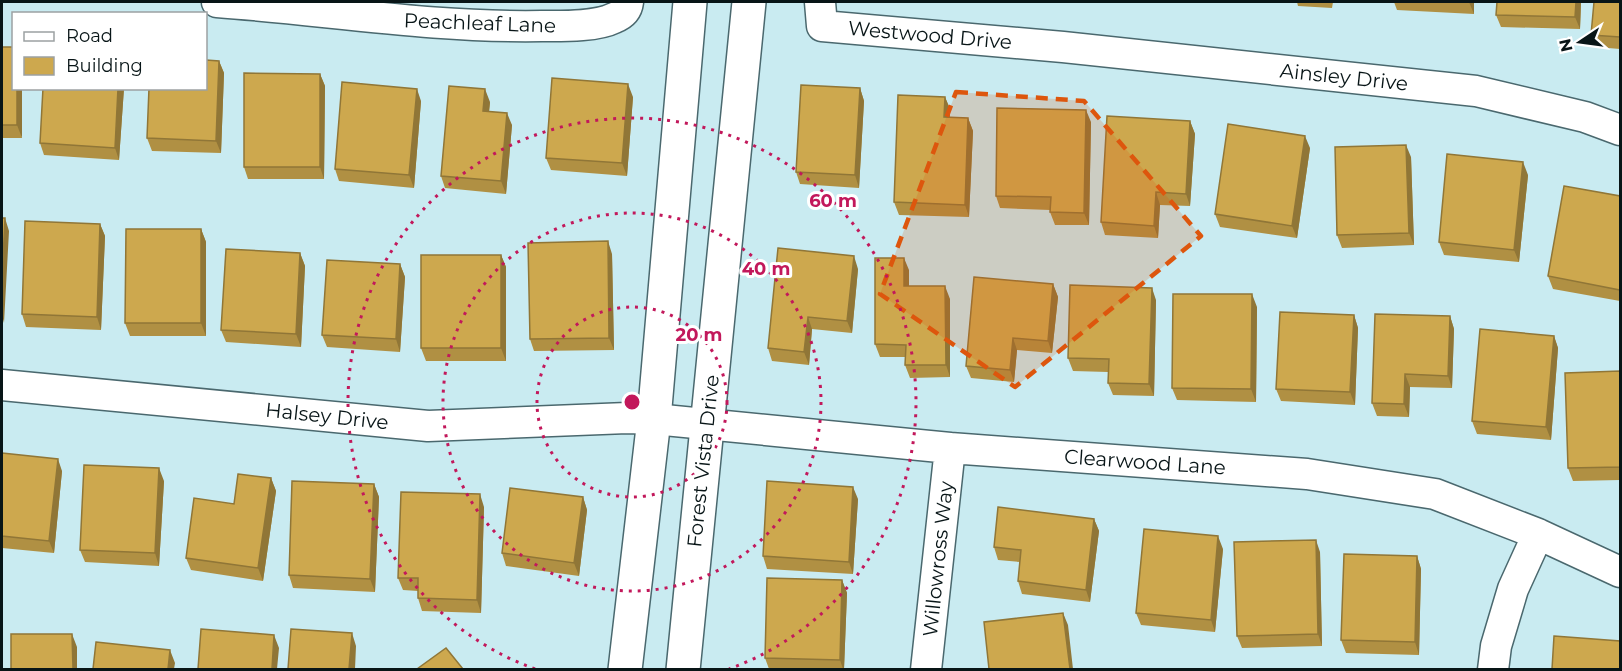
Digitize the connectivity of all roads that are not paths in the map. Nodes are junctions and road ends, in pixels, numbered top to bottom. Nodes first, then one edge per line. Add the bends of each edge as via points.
1 (224, 2) edge
2 (628, 2) edge
3 (690, 2) edge
4 (749, 2) edge
5 (820, 2) edge
6 (1063, 47) joint
7 (1620, 130) edge
8 (2, 385) edge
9 (654, 419) junction
10 (707, 425) junction
11 (950, 448) junction
12 (1538, 534) junction
13 (1620, 572) edge
14 (625, 669) edge
15 (683, 669) edge
16 (926, 669) edge
17 (1493, 669) edge

1 - 2 street, Peachleaf Lane via 495,27 600,22 622,14
3 - 9 main road
4 - 10 main road, Forest Vista Drive
5 - 6 street, Westwood Drive via 822,26
6 - 7 street, Ainsley Drive via 1476,91 1585,117
8 - 9 street, Halsey Drive via 428,426
9 - 10 street, Clearwood Lane
9 - 14 main road
10 - 11 street, Clearwood Lane
10 - 15 main road, Forest Vista Drive
11 - 12 street, Clearwood Lane via 1307,474 1435,494
11 - 16 street, Willowross Way
12 - 13 street, Clearwood Lane
12 - 17 street via 1513,589

